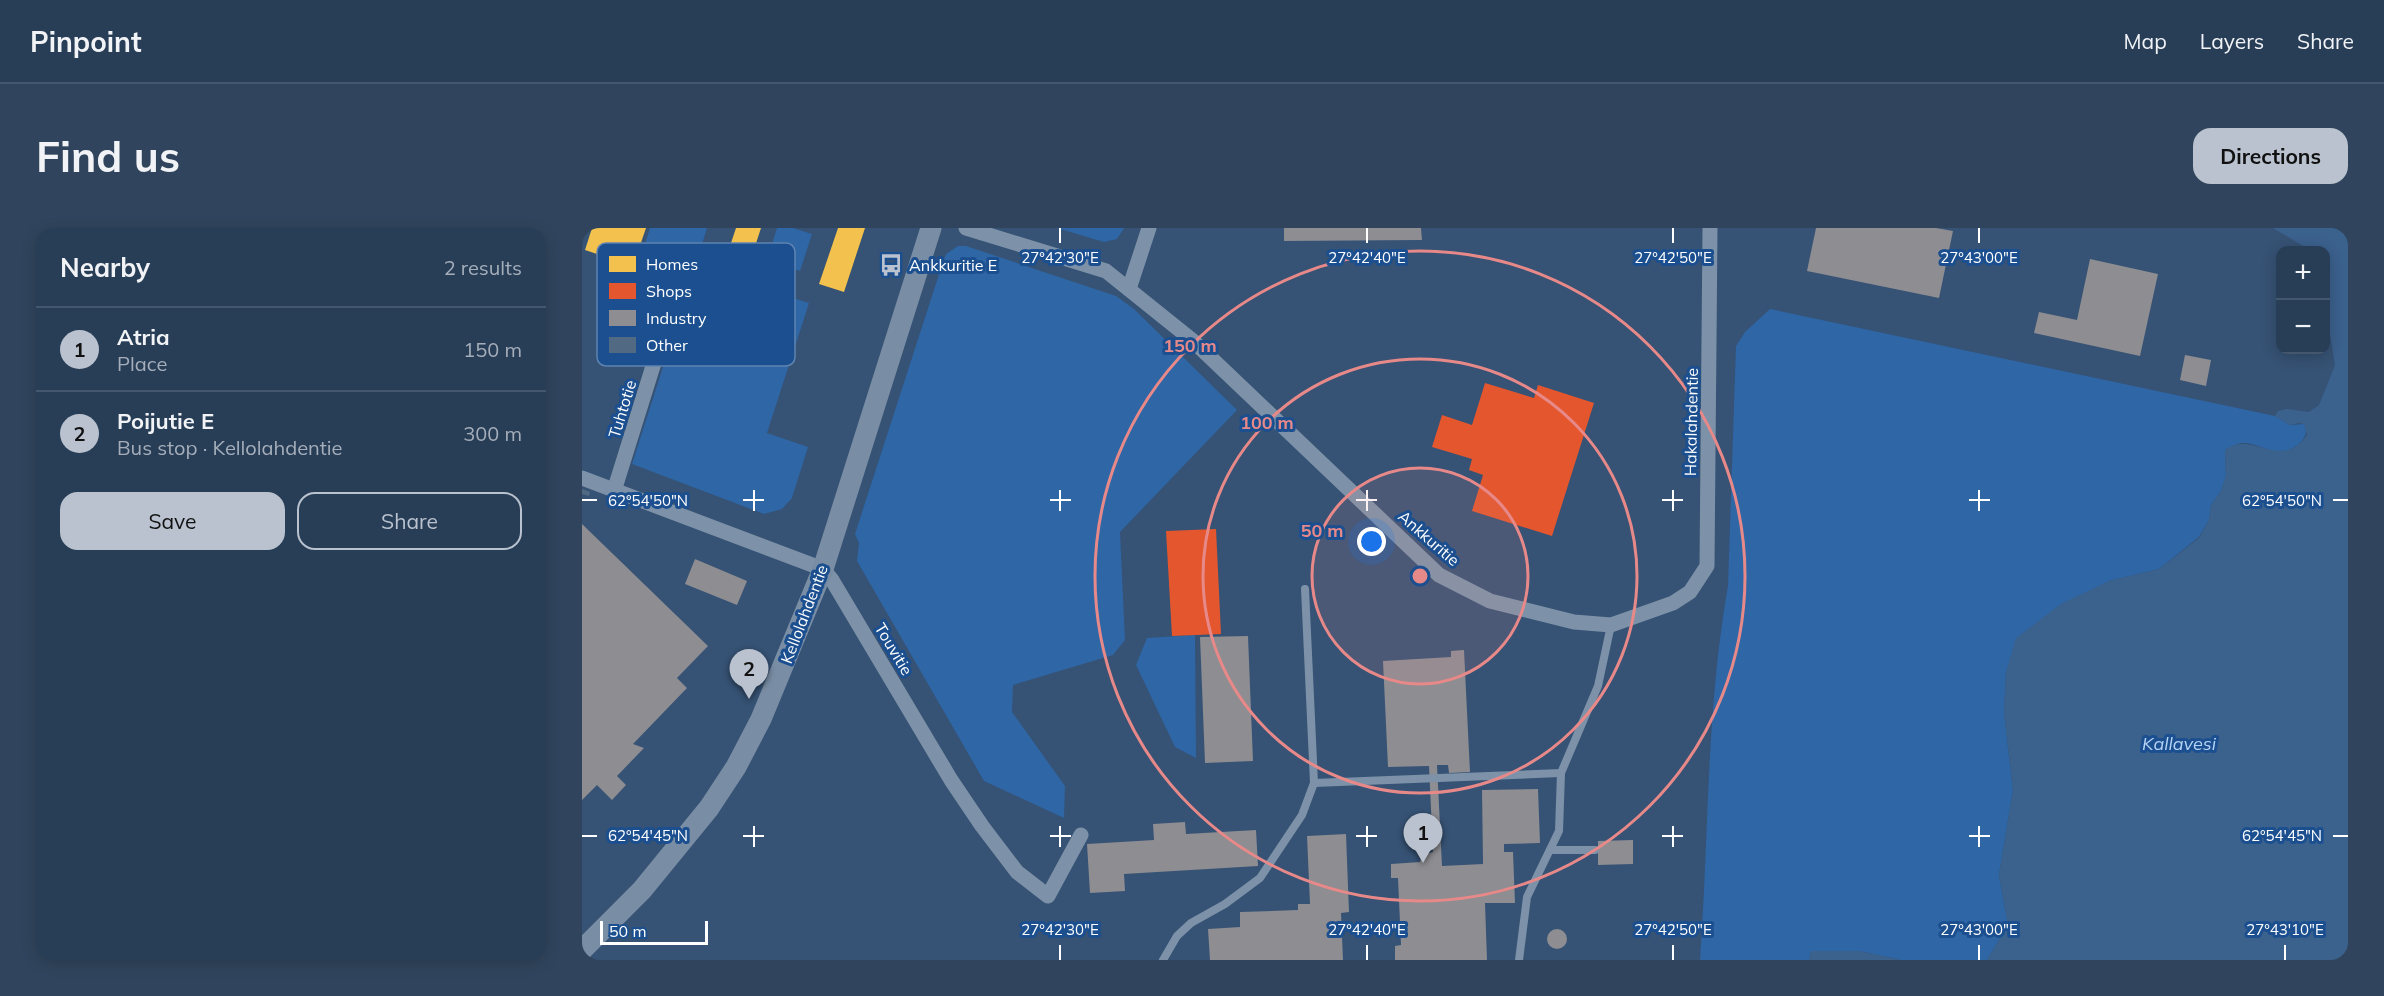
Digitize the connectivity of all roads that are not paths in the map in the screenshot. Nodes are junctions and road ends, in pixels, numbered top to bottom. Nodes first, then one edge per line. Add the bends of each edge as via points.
1 (931, 228) edge
2 (966, 228) edge
3 (1149, 228) edge
4 (1710, 228) edge
5 (1129, 289) junction
6 (652, 366) edge
7 (582, 478) edge
8 (614, 491) junction
9 (823, 569) junction
10 (1305, 589) dead end
11 (1673, 603) joint
12 (1611, 625) junction
13 (1561, 773) junction
14 (1314, 783) junction
15 (1081, 835) dead end
16 (1550, 850) junction
17 (1595, 850) dead end
18 (582, 950) edge
19 (1163, 960) edge
20 (1519, 960) edge

1 - 9 street, Kellolahdentie
2 - 5 street, Ankkuritie via 1106,271
3 - 5 street
4 - 11 street, Hakalahdentie via 1707,566 1690,592
5 - 12 street, Ankkuritie via 1192,340 1439,575 1490,601 1574,622
6 - 8 street, Tuhtotie
7 - 8 street
8 - 9 street
9 - 15 street, Touvitie via 951,780 1017,872 1048,896
9 - 18 street, Kellolahdentie via 761,719 710,808 642,890
10 - 14 lane
11 - 12 street, Ankkuritie
12 - 13 lane via 1598,686
13 - 14 lane
13 - 16 lane via 1559,831
14 - 19 lane via 1302,815 1260,878 1191,923 1177,936
16 - 17 lane
16 - 20 lane via 1527,897

